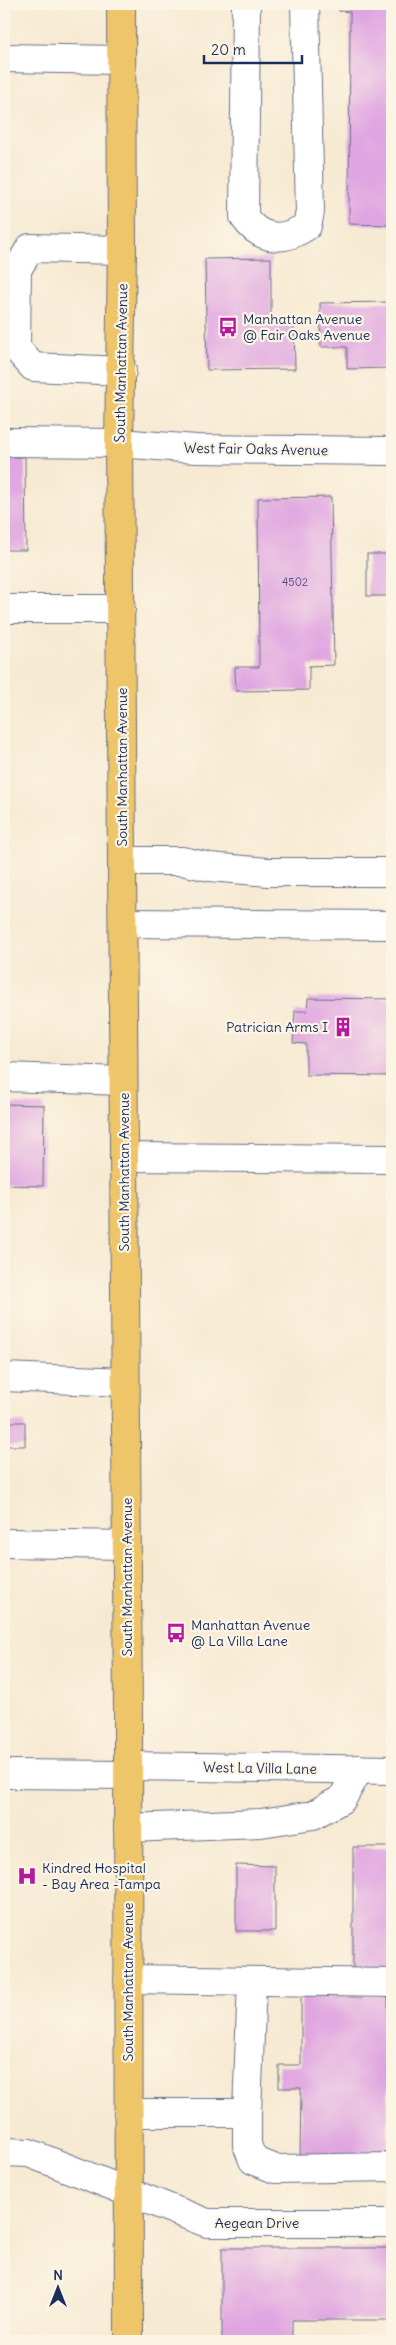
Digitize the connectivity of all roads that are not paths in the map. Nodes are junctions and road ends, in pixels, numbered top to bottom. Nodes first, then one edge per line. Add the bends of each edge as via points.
1 (121, 4) edge
2 (246, 4) edge
3 (305, 4) edge
4 (4, 58) edge
5 (121, 60) junction
6 (122, 250) junction
7 (122, 371) junction
8 (4, 442) edge
9 (120, 443) junction
10 (392, 451) edge
11 (4, 609) edge
12 (121, 609) junction
13 (122, 861) junction
14 (392, 872) edge
15 (123, 923) junction
16 (392, 926) edge
17 (4, 1077) edge
18 (123, 1081) junction
19 (124, 1157) junction
20 (392, 1159) edge
21 (4, 1377) edge
22 (125, 1382) junction
23 (4, 1543) edge
24 (126, 1545) junction
25 (359, 1769) junction
26 (128, 1770) junction
27 (392, 1770) edge
28 (4, 1774) edge
29 (128, 1828) junction
30 (128, 1980) junction
31 (252, 1981) junction
32 (392, 1983) edge
33 (128, 2113) junction
34 (247, 2113) junction
35 (4, 2152) edge
36 (392, 2167) edge
37 (128, 2192) junction
38 (392, 2223) edge
39 (129, 2341) edge

1 - 5 main road, South Manhattan Avenue
2 - 3 street via 244,217 251,228 265,236 293,235 307,226 310,212
4 - 5 street
5 - 6 main road, South Manhattan Avenue
6 - 7 main road, South Manhattan Avenue
6 - 7 street via 30,248 17,270 16,348 34,367
7 - 9 main road, South Manhattan Avenue
8 - 9 street, West Fair Oaks Avenue
9 - 10 street, West Fair Oaks Avenue via 196,449
9 - 12 main road, South Manhattan Avenue
11 - 12 street
12 - 13 main road, South Manhattan Avenue
13 - 14 street via 182,861 268,872
13 - 15 main road, South Manhattan Avenue
15 - 16 street
15 - 18 main road, South Manhattan Avenue
17 - 18 street
18 - 19 main road, South Manhattan Avenue
19 - 20 street
19 - 22 main road, South Manhattan Avenue
21 - 22 street
22 - 24 main road, South Manhattan Avenue
23 - 24 street
24 - 26 main road, South Manhattan Avenue
25 - 26 street, West La Villa Lane
25 - 27 street, West La Villa Lane
25 - 29 street via 342,1799 313,1815 261,1823
26 - 28 street, West La Villa Lane
26 - 29 main road, South Manhattan Avenue
29 - 30 main road, South Manhattan Avenue
30 - 31 street
30 - 33 main road, South Manhattan Avenue
31 - 32 street
31 - 34 street
33 - 34 street
33 - 37 main road, South Manhattan Avenue
34 - 36 street via 247,2145 253,2160 275,2169
35 - 37 street, Aegean Drive via 29,2153
37 - 38 street, Aegean Drive via 207,2223
37 - 39 main road, South Manhattan Avenue

